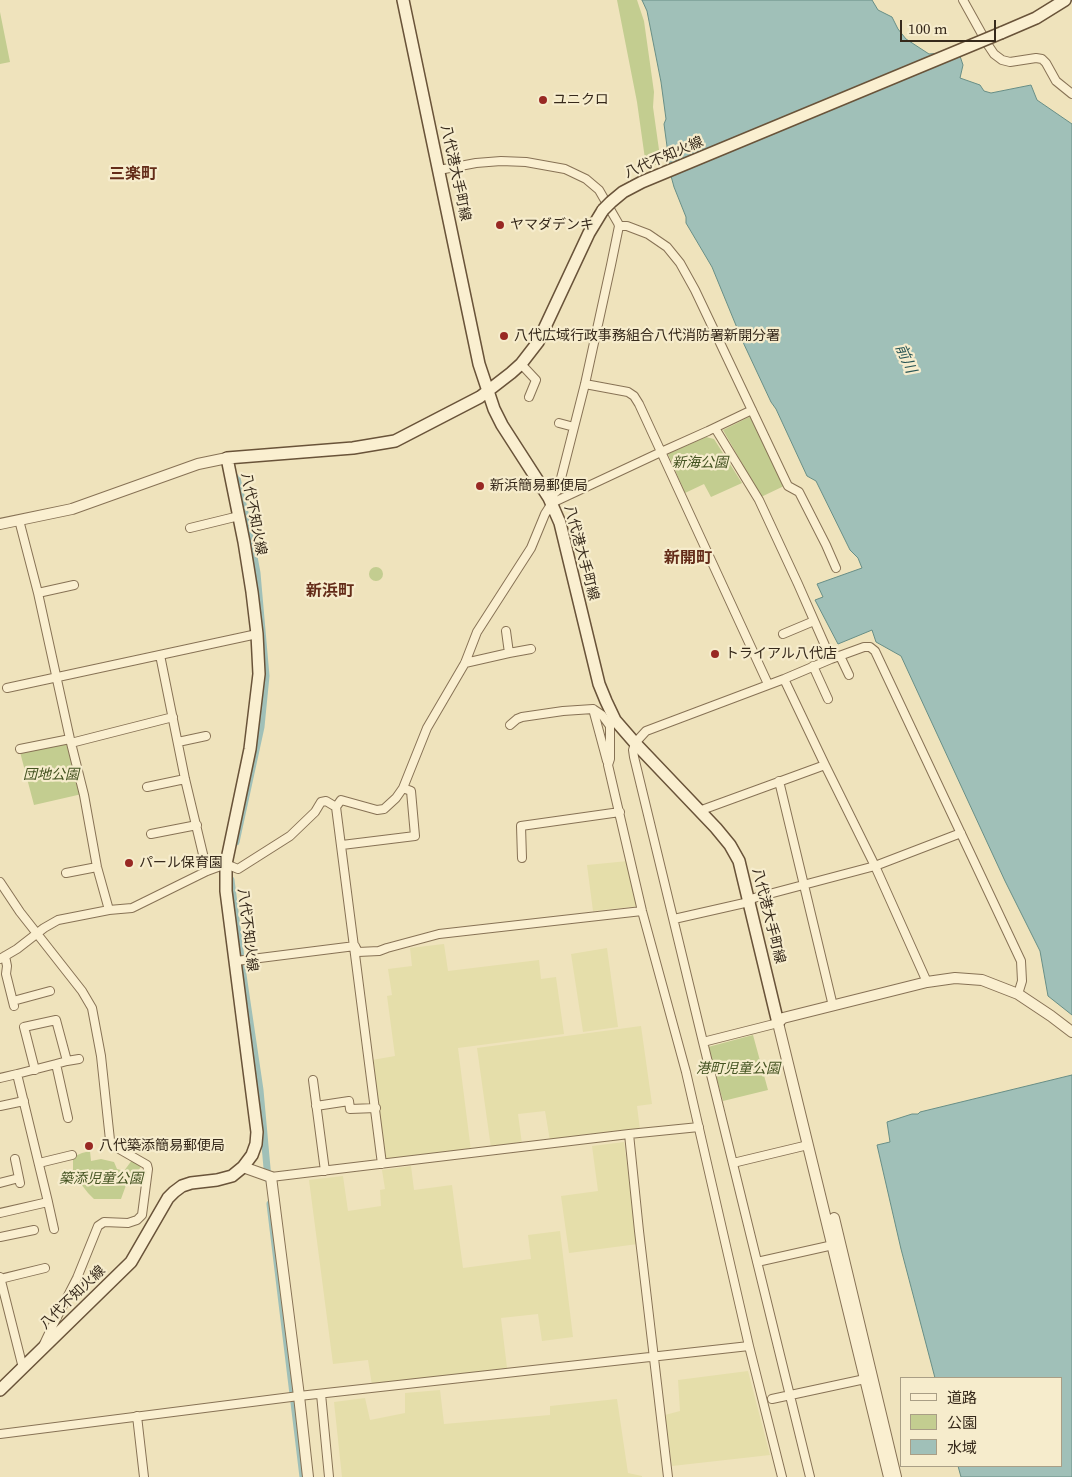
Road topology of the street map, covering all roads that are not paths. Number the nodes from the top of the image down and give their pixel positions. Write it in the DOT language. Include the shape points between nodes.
graph roads {
  1 [pos="403,0"];
  2 [pos="410,0"];
  3 [pos="963,0"];
  4 [pos="1065,0"];
  5 [pos="1072,94"];
  6 [pos="442,169"];
  7 [pos="619,226"];
  8 [pos="521,364"];
  9 [pos="585,384"];
  10 [pos="491,389"];
  11 [pos="529,397"];
  12 [pos="752,410"];
  13 [pos="560,422"];
  14 [pos="574,426"];
  15 [pos="715,428"];
  16 [pos="661,452"];
  17 [pos="227,458"];
  18 [pos="553,499"];
  19 [pos="239,516"];
  20 [pos="19,520"];
  21 [pos="0,524"];
  22 [pos="190,528"];
  23 [pos="836,568"];
  24 [pos="74,585"];
  25 [pos="38,593"];
  26 [pos="814,621"];
  27 [pos="506,631"];
  28 [pos="256,634"];
  29 [pos="782,634"];
  30 [pos="531,650"];
  31 [pos="508,653"];
  32 [pos="160,654"];
  33 [pos="840,656"];
  34 [pos="831,659"];
  35 [pos="465,663"];
  36 [pos="813,666"];
  37 [pos="849,675"];
  38 [pos="57,677"];
  39 [pos="784,679"];
  40 [pos="768,684"];
  41 [pos="7,688"];
  42 [pos="828,700"];
  43 [pos="593,709"];
  44 [pos="173,717"];
  45 [pos="612,723"];
  46 [pos="510,725"];
  47 [pos="206,736"];
  48 [pos="637,740"];
  49 [pos="70,741"];
  50 [pos="178,742"];
  51 [pos="20,749"];
  52 [pos="608,765"];
  53 [pos="825,765"];
  54 [pos="185,779"];
  55 [pos="779,781"];
  56 [pos="147,788"];
  57 [pos="403,788"];
  58 [pos="336,807"];
  59 [pos="702,809"];
  60 [pos="620,812"];
  61 [pos="197,825"];
  62 [pos="961,833"];
  63 [pos="151,834"];
  64 [pos="342,844"];
  65 [pos="522,858"];
  66 [pos="226,864"];
  67 [pos="875,866"];
  68 [pos="97,867"];
  69 [pos="207,871"];
  70 [pos="66,873"];
  71 [pos="0,882"];
  72 [pos="803,885"];
  73 [pos="752,900"];
  74 [pos="109,910"];
  75 [pos="642,911"];
  76 [pos="674,919"];
  77 [pos="37,933"];
  78 [pos="355,946"];
  79 [pos="2,958"];
  80 [pos="236,961"];
  81 [pos="927,982"];
  82 [pos="50,991"];
  83 [pos="1018,994"];
  84 [pos="833,1006"];
  85 [pos="781,1020"];
  86 [pos="1072,1032"];
  87 [pos="703,1042"];
  88 [pos="79,1059"];
  89 [pos="67,1061"];
  90 [pos="56,1064"];
  91 [pos="35,1070"];
  92 [pos="18,1074"];
  93 [pos="0,1078"];
  94 [pos="313,1080"];
  95 [pos="24,1101"];
  96 [pos="0,1106"];
  97 [pos="316,1106"];
  98 [pos="376,1108"];
  99 [pos="68,1118"];
  100 [pos="699,1127"];
  101 [pos="630,1134"];
  102 [pos="808,1145"];
  103 [pos="72,1155"];
  104 [pos="15,1159"];
  105 [pos="733,1162"];
  106 [pos="39,1163"];
  107 [pos="382,1164"];
  108 [pos="249,1169"];
  109 [pos="325,1171"];
  110 [pos="271,1177"];
  111 [pos="0,1183"];
  112 [pos="48,1202"];
  113 [pos="0,1213"];
  114 [pos="54,1229"];
  115 [pos="34,1230"];
  116 [pos="0,1237"];
  117 [pos="834,1246"];
  118 [pos="757,1262"];
  119 [pos="46,1268"];
  120 [pos="0,1278"];
  121 [pos="3,1306"];
  122 [pos="749,1346"];
  123 [pos="41,1350"];
  124 [pos="653,1357"];
  125 [pos="23,1368"];
  126 [pos="865,1379"];
  127 [pos="760,1387"];
  128 [pos="0,1390"];
  129 [pos="320,1394"];
  130 [pos="790,1395"];
  131 [pos="299,1396"];
  132 [pos="772,1399"];
  133 [pos="137,1416"];
  134 [pos="768,1418"];
  135 [pos="0,1434"];
  136 [pos="144,1477"];
  137 [pos="308,1477"];
  138 [pos="329,1477"];
  139 [pos="668,1477"];
  140 [pos="782,1477"];
  141 [pos="810,1477"];
  142 [pos="889,1477"];
  143 [pos="896,1477"];
  1 -- 6 [label="main road, 八代港大手町線"];
  2 -- 6 [label="main road, 八代港大手町線"];
  3 -- 5 [label="street" via="994,54 1010,62 1042,59 1056,81"];
  4 -- 8 [label="main road, 八代不知火線, bridge" via="1002,33 623,192 603,210 589,233 538,342"];
  6 -- 7 [label="street" via="501,161 566,169 599,190"];
  6 -- 10 [label="main road, 八代港大手町線" via="480,364"];
  7 -- 9 [label="street"];
  7 -- 12 [label="street" via="648,234 667,247 680,263"];
  8 -- 10 [label="main road, 八代不知火線"];
  8 -- 11 [label="street" via="536,380"];
  9 -- 14 [label="street"];
  9 -- 16 [label="street" via="634,396"];
  10 -- 17 [label="main road, 八代不知火線" via="396,441 353,448"];
  10 -- 18 [label="main road, 八代港大手町線" via="494,409 502,425"];
  12 -- 15 [label="street"];
  12 -- 23 [label="street" via="788,486 799,492"];
  13 -- 14 [label="street"];
  14 -- 18 [label="street"];
  15 -- 16 [label="street"];
  15 -- 26 [label="street" via="759,500"];
  16 -- 18 [label="street"];
  16 -- 40 [label="street"];
  17 -- 19 [label="main road, 八代不知火線"];
  17 -- 20 [label="street" via="198,464 72,509"];
  18 -- 35 [label="street" via="531,548 477,632"];
  18 -- 45 [label="main road, 八代港大手町線" via="599,684"];
  18 -- 48 [label="main road, 八代港大手町線" via="566,520 611,697"];
  19 -- 22 [label="street"];
  19 -- 28 [label="main road, 八代不知火線"];
  20 -- 21 [label="street"];
  20 -- 25 [label="street"];
  24 -- 25 [label="street"];
  25 -- 38 [label="street"];
  26 -- 29 [label="street"];
  26 -- 34 [label="street"];
  27 -- 31 [label="street"];
  28 -- 32 [label="street"];
  28 -- 66 [label="main road, 八代不知火線" via="259,674 251,740"];
  30 -- 31 [label="street"];
  31 -- 35 [label="street"];
  32 -- 38 [label="street"];
  32 -- 44 [label="street"];
  33 -- 34 [label="street"];
  33 -- 37 [label="street"];
  33 -- 62 [label="street" via="864,647 875,651"];
  34 -- 36 [label="street"];
  35 -- 57 [label="street" via="426,728"];
  36 -- 39 [label="street"];
  36 -- 42 [label="street"];
  38 -- 41 [label="street"];
  38 -- 49 [label="street"];
  39 -- 40 [label="street"];
  39 -- 53 [label="street"];
  40 -- 48 [label="street" via="646,731"];
  43 -- 45 [label="street"];
  43 -- 46 [label="street" via="522,717"];
  43 -- 52 [label="street"];
  44 -- 49 [label="street"];
  44 -- 50 [label="street"];
  45 -- 48 [label="main road, 八代港大手町線"];
  45 -- 52 [label="street"];
  47 -- 50 [label="street"];
  48 -- 59 [label="main road, 八代港大手町線"];
  48 -- 76 [label="street" via="634,757"];
  49 -- 51 [label="street"];
  49 -- 68 [label="street"];
  50 -- 54 [label="street"];
  52 -- 60 [label="street"];
  53 -- 55 [label="street"];
  53 -- 67 [label="street"];
  54 -- 56 [label="street"];
  54 -- 61 [label="street"];
  55 -- 59 [label="street"];
  55 -- 72 [label="street"];
  57 -- 58 [label="street" via="384,809 341,800"];
  57 -- 64 [label="street" via="411,791 415,836"];
  58 -- 64 [label="street"];
  58 -- 66 [label="street" via="326,801 321,802 290,836 274,847 238,869"];
  59 -- 73 [label="main road, 八代港大手町線" via="737,843 745,860"];
  60 -- 65 [label="street" via="521,826"];
  60 -- 75 [label="street"];
  61 -- 63 [label="street"];
  61 -- 69 [label="street"];
  62 -- 67 [label="street"];
  62 -- 83 [label="street" via="1021,961 1022,981"];
  64 -- 78 [label="street"];
  66 -- 69 [label="street"];
  66 -- 80 [label="main road, 八代不知火線" via="226,890"];
  67 -- 72 [label="street"];
  67 -- 81 [label="street"];
  68 -- 70 [label="street"];
  68 -- 74 [label="street"];
  69 -- 74 [label="street" via="132,908"];
  71 -- 77 [label="street"];
  72 -- 73 [label="street"];
  72 -- 84 [label="street"];
  73 -- 76 [label="street"];
  73 -- 85 [label="main road, 八代港大手町線"];
  74 -- 77 [label="street" via="58,920"];
  75 -- 78 [label="street" via="439,934 379,952 358,952"];
  75 -- 100 [label="street"];
  76 -- 87 [label="street"];
  77 -- 79 [label="street"];
  77 -- 123 [label="street" via="92,1008 110,1140 114,1146 147,1165 148,1169 142,1215 128,1224 104,1222 98,1226 78,1278"];
  78 -- 80 [label="street"];
  78 -- 98 [label="street"];
  79 -- 82 [label="street" via="7,966 13,1004"];
  80 -- 108 [label="main road, 八代不知火線" via="258,1132"];
  81 -- 83 [label="street" via="955,978 982,980"];
  81 -- 84 [label="street"];
  83 -- 86 [label="street"];
  84 -- 85 [label="street"];
  85 -- 87 [label="street"];
  85 -- 102 [label="street"];
  85 -- 143 [label="street" via="840,1244"];
  87 -- 105 [label="street"];
  88 -- 89 [label="street"];
  89 -- 90 [label="street"];
  89 -- 91 [label="street" via="56,1020 24,1027"];
  90 -- 91 [label="street"];
  90 -- 99 [label="street"];
  91 -- 92 [label="street"];
  92 -- 93 [label="street"];
  92 -- 95 [label="street"];
  94 -- 97 [label="street"];
  95 -- 96 [label="street"];
  95 -- 106 [label="street"];
  97 -- 98 [label="street" via="349,1101 350,1109"];
  97 -- 109 [label="street"];
  98 -- 107 [label="street"];
  100 -- 101 [label="street"];
  100 -- 122 [label="street"];
  101 -- 107 [label="street"];
  101 -- 124 [label="street"];
  102 -- 105 [label="street"];
  102 -- 117 [label="street"];
  103 -- 106 [label="street"];
  104 -- 111 [label="street" via="19,1181"];
  105 -- 118 [label="street"];
  106 -- 112 [label="street"];
  107 -- 109 [label="street"];
  108 -- 110 [label="street"];
  108 -- 123 [label="main road, 八代不知火線" via="225,1179 182,1186 174,1192 131,1262"];
  109 -- 110 [label="street"];
  110 -- 131 [label="street"];
  112 -- 113 [label="street"];
  112 -- 114 [label="street"];
  115 -- 116 [label="street"];
  117 -- 118 [label="street"];
  117 -- 126 [label="street"];
  118 -- 130 [label="street"];
  119 -- 120 [label="street"];
  120 -- 121 [label="street"];
  121 -- 125 [label="street"];
  122 -- 124 [label="street"];
  122 -- 127 [label="street"];
  123 -- 125 [label="main road, 八代不知火線"];
  124 -- 129 [label="street"];
  124 -- 139 [label="street"];
  125 -- 128 [label="main road, 八代不知火線"];
  126 -- 130 [label="street"];
  126 -- 142 [label="street"];
  127 -- 132 [label="street"];
  127 -- 134 [label="street"];
  129 -- 131 [label="street"];
  129 -- 138 [label="street"];
  130 -- 132 [label="street"];
  130 -- 141 [label="street"];
  131 -- 133 [label="street"];
  131 -- 137 [label="street"];
  132 -- 134 [label="street"];
  133 -- 135 [label="street"];
  133 -- 136 [label="street"];
  134 -- 140 [label="street"];
}
